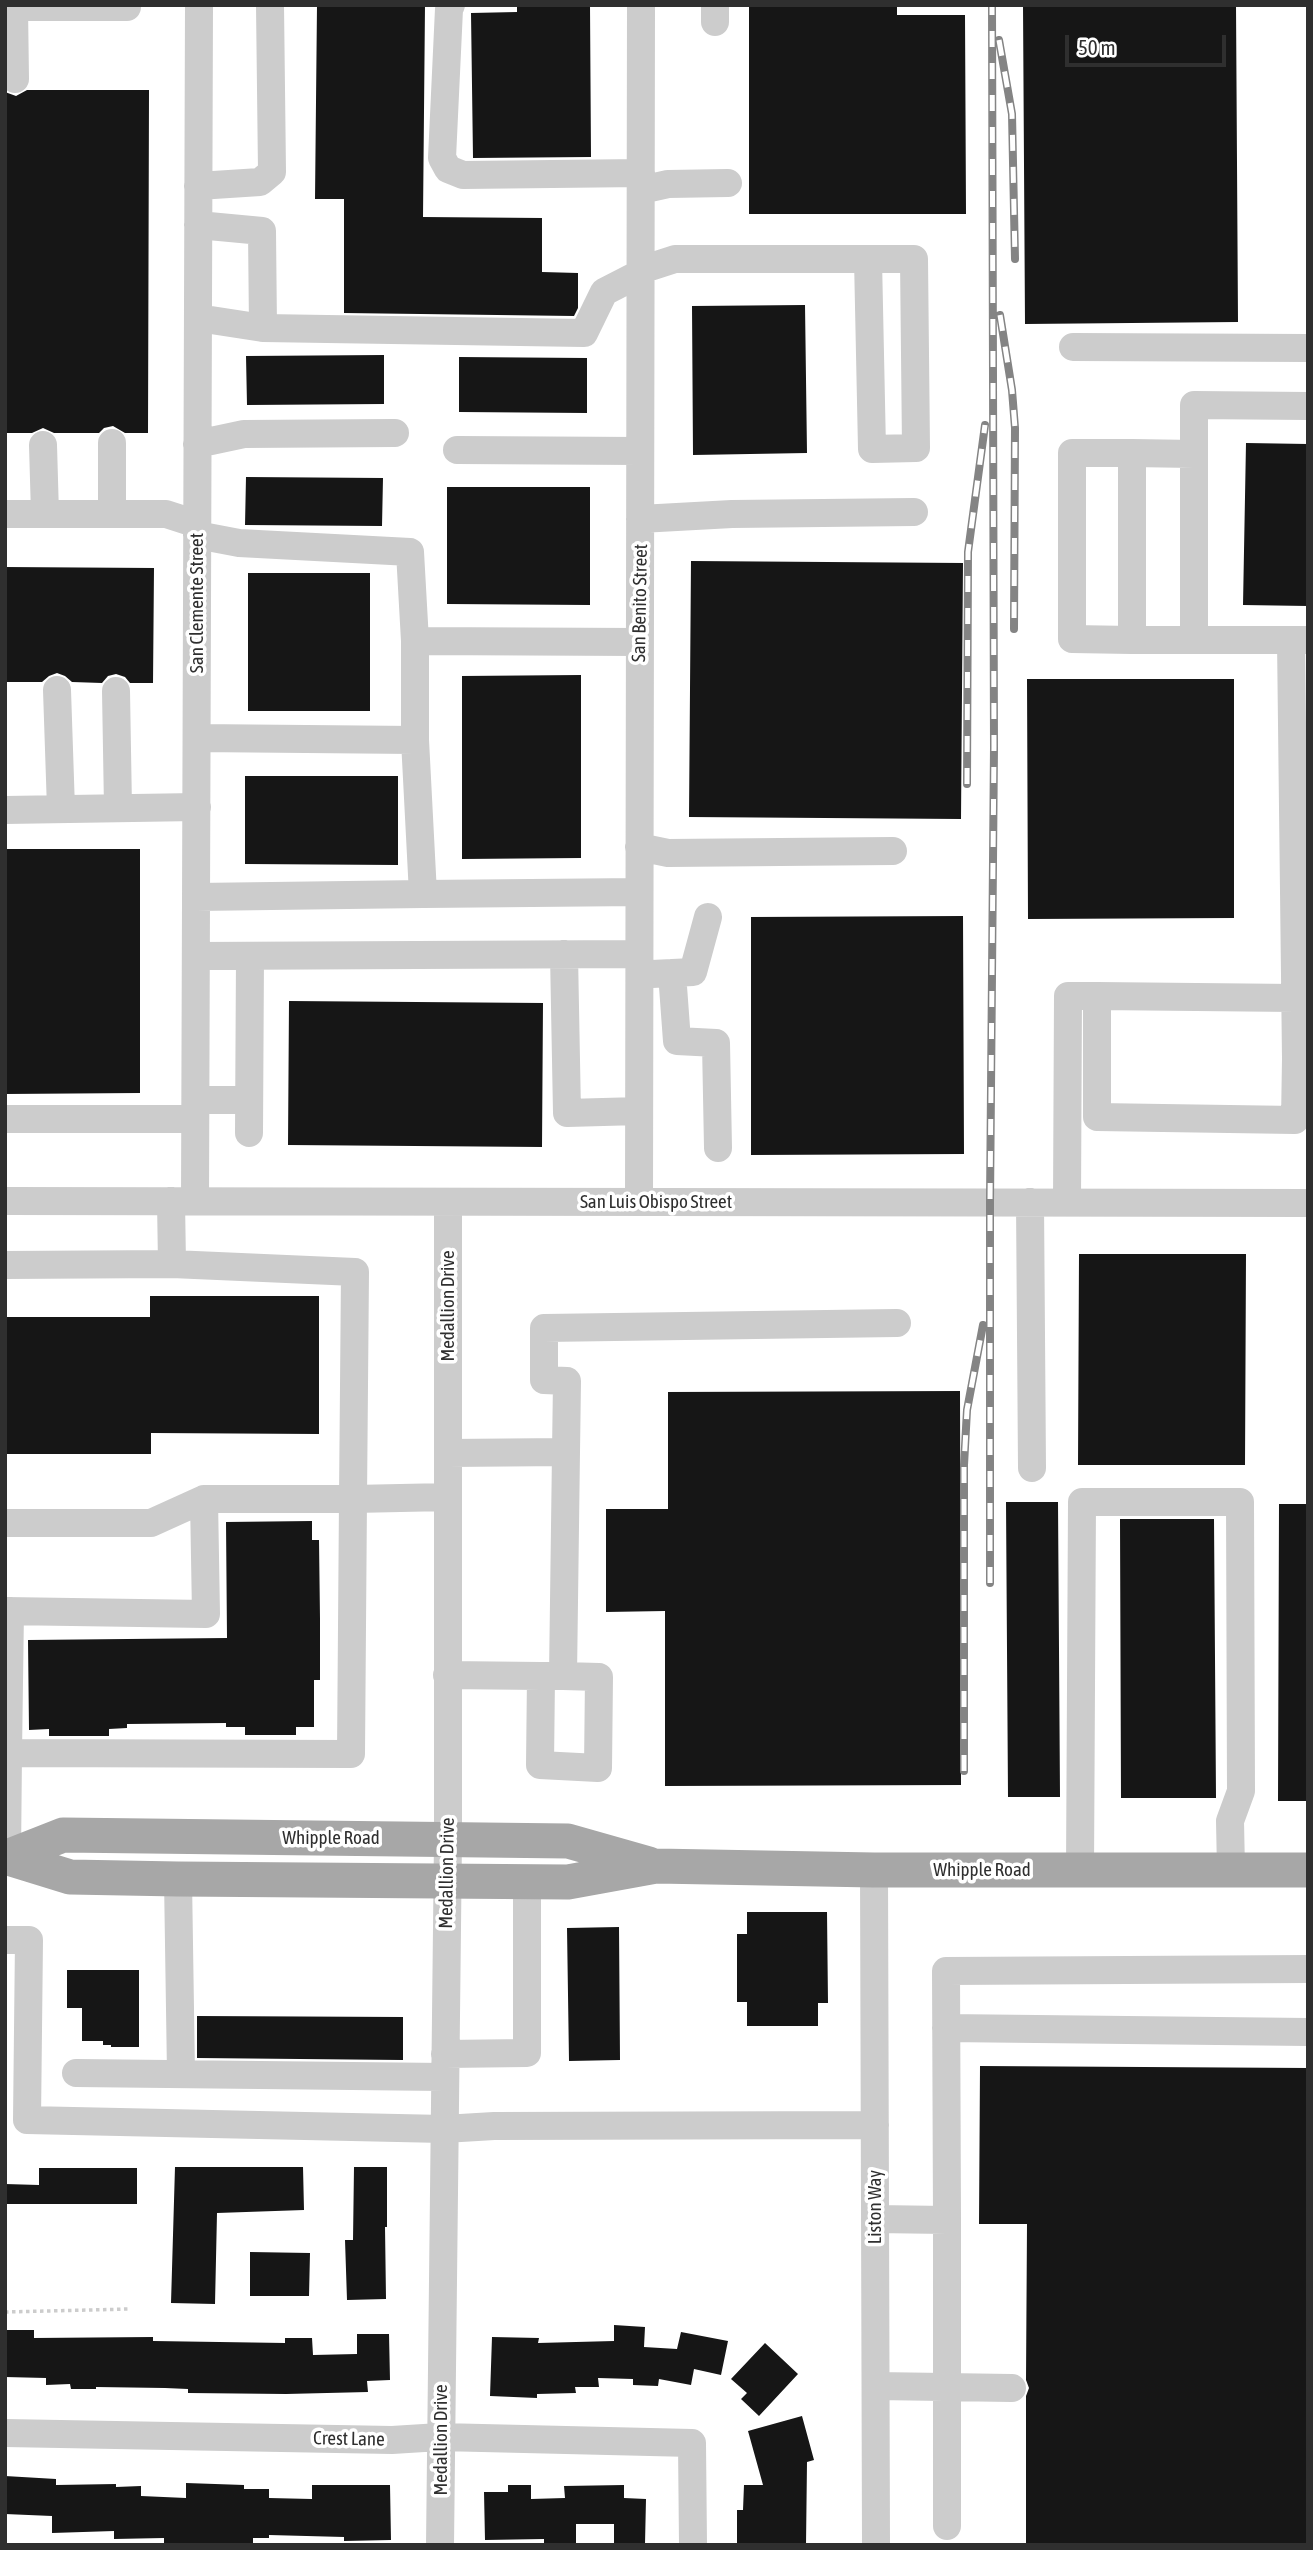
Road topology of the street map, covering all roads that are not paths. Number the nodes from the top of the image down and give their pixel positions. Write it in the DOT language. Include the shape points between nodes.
graph roads {
  1 [pos="199,5"];
  2 [pos="270,5"];
  3 [pos="451,5"];
  4 [pos="641,5"];
  5 [pos="73,6"];
  6 [pos="10,7"];
  7 [pos="127,7"];
  8 [pos="15,79"];
  9 [pos="641,181"];
  10 [pos="728,183"];
  11 [pos="198,186"];
  12 [pos="198,225"];
  13 [pos="868,259"];
  14 [pos="641,271"];
  15 [pos="198,318"];
  16 [pos="263,328"];
  17 [pos="1073,346"];
  18 [pos="1308,348"];
  19 [pos="1308,406"];
  20 [pos="395,433"];
  21 [pos="112,443"];
  22 [pos="197,444"];
  23 [pos="43,445"];
  24 [pos="457,450"];
  25 [pos="640,451"];
  26 [pos="1132,453"];
  27 [pos="1194,454"];
  28 [pos="914,512"];
  29 [pos="5,514"];
  30 [pos="45,514"];
  31 [pos="112,514"];
  32 [pos="640,519"];
  33 [pos="197,529"];
  34 [pos="1132,639"];
  35 [pos="1194,640"];
  36 [pos="1300,640"];
  37 [pos="415,641"];
  38 [pos="639,642"];
  39 [pos="57,690"];
  40 [pos="116,691"];
  41 [pos="197,738"];
  42 [pos="415,740"];
  43 [pos="197,807"];
  44 [pos="118,808"];
  45 [pos="5,810"];
  46 [pos="61,810"];
  47 [pos="639,847"];
  48 [pos="893,851"];
  49 [pos="639,892"];
  50 [pos="423,894"];
  51 [pos="196,897"];
  52 [pos="1301,897"];
  53 [pos="708,917"];
  54 [pos="564,954"];
  55 [pos="196,956"];
  56 [pos="250,956"];
  57 [pos="639,964"];
  58 [pos="671,973"];
  59 [pos="1097,996"];
  60 [pos="1295,998"];
  61 [pos="248,1100"];
  62 [pos="196,1109"];
  63 [pos="639,1111"];
  64 [pos="5,1119"];
  65 [pos="248,1133"];
  66 [pos="718,1148"];
  67 [pos="5,1201"];
  68 [pos="183,1201"];
  69 [pos="448,1202"];
  70 [pos="639,1202"];
  71 [pos="1030,1202"];
  72 [pos="1067,1202"];
  73 [pos="1308,1203"];
  74 [pos="5,1265"];
  75 [pos="172,1265"];
  76 [pos="897,1323"];
  77 [pos="566,1452"];
  78 [pos="448,1453"];
  79 [pos="1032,1468"];
  80 [pos="448,1497"];
  81 [pos="204,1499"];
  82 [pos="353,1499"];
  83 [pos="5,1523"];
  84 [pos="8,1611"];
  85 [pos="447,1675"];
  86 [pos="7,1753"];
  87 [pos="448,1839"];
  88 [pos="6,1857"];
  89 [pos="656,1866"];
  90 [pos="874,1870"];
  91 [pos="1080,1870"];
  92 [pos="1231,1870"];
  93 [pos="1308,1870"];
  94 [pos="178,1879"];
  95 [pos="447,1880"];
  96 [pos="527,1881"];
  97 [pos="5,1940"];
  98 [pos="1308,1969"];
  99 [pos="946,2028"];
  100 [pos="1308,2032"];
  101 [pos="445,2065"];
  102 [pos="76,2073"];
  103 [pos="181,2074"];
  104 [pos="875,2125"];
  105 [pos="444,2129"];
  106 [pos="875,2219"];
  107 [pos="947,2220"];
  108 [pos="876,2386"];
  109 [pos="947,2387"];
  110 [pos="1012,2388"];
  111 [pos="5,2433"];
  112 [pos="440,2437"];
  113 [pos="947,2526"];
  114 [pos="440,2545"];
  115 [pos="693,2545"];
  116 [pos="876,2545"];
  1 -- 11 [label="street, San Clemente Street"];
  2 -- 11 [label="street" via="272,172 260,182"];
  3 -- 9 [label="street" via="442,158 449,169 463,175"];
  4 -- 9 [label="street, San Benito Street"];
  5 -- 6 [label="street"];
  5 -- 7 [label="street"];
  6 -- 8 [label="street"];
  9 -- 10 [label="street"];
  9 -- 14 [label="street, San Benito Street"];
  11 -- 12 [label="street, San Clemente Street"];
  12 -- 15 [label="street, San Clemente Street"];
  12 -- 16 [label="street" via="262,231"];
  13 -- 13 [label="street" via="914,259 916,448 872,449"];
  13 -- 14 [label="street" via="675,259"];
  14 -- 16 [label="street" via="604,292 584,333"];
  14 -- 25 [label="street, San Benito Street"];
  15 -- 16 [label="street"];
  15 -- 22 [label="street, San Clemente Street"];
  17 -- 18 [label="street"];
  19 -- 27 [label="street" via="1194,405"];
  20 -- 22 [label="street" via="244,434"];
  21 -- 31 [label="street"];
  22 -- 33 [label="street, San Clemente Street"];
  23 -- 30 [label="street"];
  24 -- 25 [label="street"];
  25 -- 32 [label="street, San Benito Street"];
  26 -- 27 [label="street"];
  26 -- 34 [label="street"];
  26 -- 34 [label="street" via="1072,453 1072,639"];
  27 -- 35 [label="street"];
  28 -- 32 [label="street"];
  29 -- 30 [label="street"];
  30 -- 31 [label="street"];
  31 -- 33 [label="street" via="166,514"];
  32 -- 38 [label="street, San Benito Street"];
  33 -- 37 [label="street" via="239,543 410,552"];
  33 -- 41 [label="street, San Clemente Street"];
  34 -- 35 [label="street"];
  35 -- 36 [label="street"];
  36 -- 52 [label="street"];
  37 -- 38 [label="street"];
  37 -- 42 [label="street"];
  38 -- 47 [label="street, San Benito Street"];
  39 -- 46 [label="street"];
  40 -- 44 [label="street"];
  41 -- 42 [label="street"];
  41 -- 43 [label="street, San Clemente Street"];
  42 -- 50 [label="street"];
  43 -- 44 [label="street"];
  43 -- 51 [label="street, San Clemente Street"];
  44 -- 46 [label="street"];
  45 -- 46 [label="street"];
  47 -- 48 [label="street" via="668,852"];
  47 -- 49 [label="street, San Benito Street"];
  49 -- 50 [label="street"];
  49 -- 57 [label="street, San Benito Street"];
  50 -- 51 [label="street"];
  51 -- 55 [label="street, San Clemente Street"];
  52 -- 60 [label="street"];
  53 -- 58 [label="street" via="693,972"];
  54 -- 56 [label="street"];
  54 -- 57 [label="street"];
  54 -- 63 [label="street" via="567,1113"];
  55 -- 56 [label="street"];
  55 -- 62 [label="street, San Clemente Street"];
  56 -- 61 [label="street"];
  57 -- 58 [label="street"];
  57 -- 63 [label="street, San Benito Street"];
  58 -- 66 [label="street" via="677,1041 716,1042"];
  59 -- 60 [label="street"];
  59 -- 60 [label="street" via="1097,1118 1295,1120"];
  59 -- 72 [label="street" via="1068,996"];
  61 -- 62 [label="street"];
  61 -- 65 [label="street"];
  62 -- 64 [label="street"];
  62 -- 68 [label="street, San Clemente Street"];
  63 -- 70 [label="street, San Benito Street"];
  67 -- 68 [label="street, San Luis Obispo Street"];
  68 -- 69 [label="street, San Luis Obispo Street"];
  68 -- 75 [label="street, San Clemente Street"];
  69 -- 70 [label="street, San Luis Obispo Street"];
  69 -- 78 [label="street, Medallion Drive"];
  70 -- 71 [label="street, San Luis Obispo Street"];
  71 -- 72 [label="street, San Luis Obispo Street"];
  71 -- 79 [label="street"];
  72 -- 73 [label="street, San Luis Obispo Street"];
  74 -- 75 [label="street"];
  75 -- 82 [label="street" via="355,1272"];
  76 -- 77 [label="street" via="544,1328 544,1380 567,1381"];
  77 -- 78 [label="street"];
  77 -- 85 [label="street" via="552,1676"];
  78 -- 80 [label="street, Medallion Drive"];
  80 -- 82 [label="street"];
  80 -- 85 [label="street, Medallion Drive"];
  81 -- 82 [label="street"];
  81 -- 83 [label="street" via="151,1523"];
  81 -- 84 [label="street" via="206,1614"];
  82 -- 86 [label="street" via="351,1754"];
  84 -- 86 [label="street"];
  85 -- 87 [label="street, Medallion Drive"];
  86 -- 88 [label="street"];
  87 -- 88 [label="main road, Whipple Road" via="63,1835"];
  87 -- 89 [label="main road, Whipple Road" via="568,1841"];
  87 -- 95 [label="street, Medallion Drive"];
  88 -- 94 [label="main road, Whipple Road" via="70,1877"];
  89 -- 90 [label="main road, Whipple Road"];
  89 -- 96 [label="main road, Whipple Road" via="568,1882"];
  90 -- 91 [label="main road, Whipple Road"];
  90 -- 104 [label="street, Liston Way"];
  91 -- 92 [label="main road, Whipple Road"];
  91 -- 92 [label="street" via="1082,1502 1240,1502 1241,1790 1230,1821"];
  92 -- 93 [label="main road, Whipple Road"];
  94 -- 95 [label="main road, Whipple Road"];
  94 -- 103 [label="street"];
  95 -- 96 [label="main road, Whipple Road"];
  95 -- 101 [label="street, Medallion Drive"];
  96 -- 101 [label="street" via="527,2053"];
  97 -- 105 [label="street" via="29,1940 27,2120"];
  98 -- 99 [label="street" via="946,1971"];
  99 -- 100 [label="street"];
  99 -- 107 [label="street"];
  101 -- 103 [label="street"];
  101 -- 105 [label="street, Medallion Drive"];
  102 -- 103 [label="street"];
  104 -- 105 [label="street"];
  104 -- 106 [label="street, Liston Way"];
  105 -- 112 [label="street, Medallion Drive"];
  106 -- 107 [label="street"];
  106 -- 108 [label="street, Liston Way"];
  107 -- 109 [label="street"];
  108 -- 109 [label="street"];
  108 -- 116 [label="street, Liston Way"];
  109 -- 110 [label="street"];
  109 -- 113 [label="street"];
  111 -- 112 [label="street, Crest Lane"];
  112 -- 114 [label="street, Medallion Drive"];
  112 -- 115 [label="street, Crest Lane" via="692,2443"];
}
